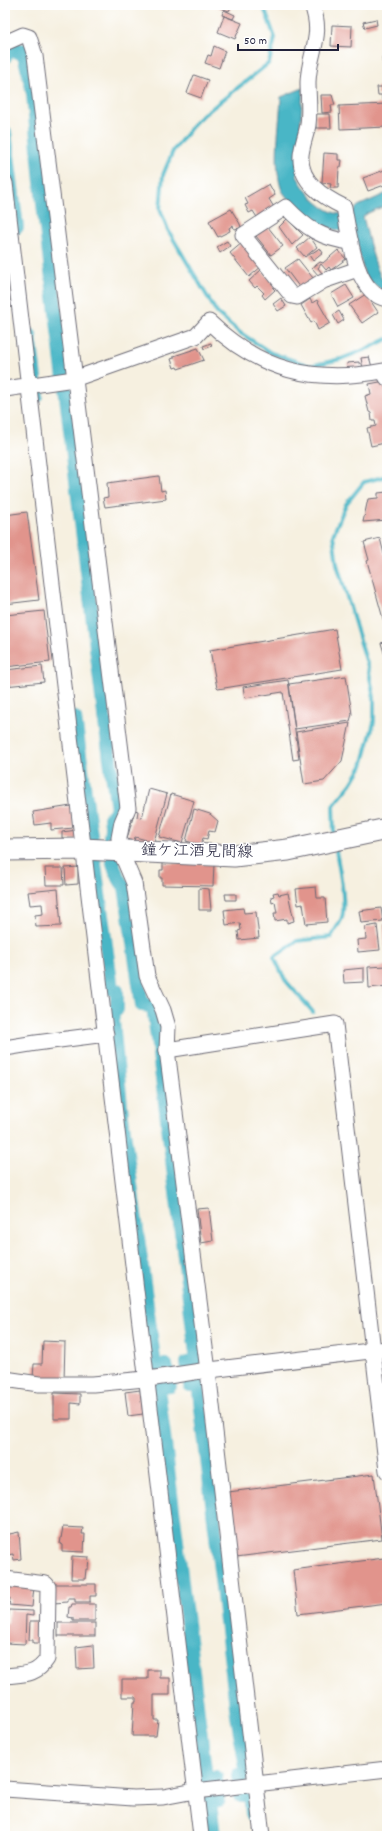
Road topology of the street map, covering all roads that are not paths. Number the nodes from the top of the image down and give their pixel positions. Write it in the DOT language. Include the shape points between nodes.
graph roads {
  1 [pos="312,5"];
  2 [pos="5,43"];
  3 [pos="5,184"];
  4 [pos="351,242"];
  5 [pos="358,269"];
  6 [pos="387,299"];
  7 [pos="387,378"];
  8 [pos="71,380"];
  9 [pos="31,386"];
  10 [pos="5,389"];
  11 [pos="387,829"];
  12 [pos="84,849"];
  13 [pos="5,850"];
  14 [pos="117,850"];
  15 [pos="106,1034"];
  16 [pos="5,1048"];
  17 [pos="167,1050"];
  18 [pos="380,1350"];
  19 [pos="205,1371"];
  20 [pos="150,1378"];
  21 [pos="5,1379"];
  22 [pos="387,1471"];
  23 [pos="5,1579"];
  24 [pos="5,1676"];
  25 [pos="387,1769"];
  26 [pos="249,1786"];
  27 [pos="5,1789"];
  28 [pos="195,1791"];
  29 [pos="201,1836"];
  30 [pos="262,1836"];
  1 -- 4 [label="street" via="317,32 308,82 308,123 301,155 303,170 324,198 344,207"];
  2 -- 8 [label="street" via="23,35 29,37 35,56"];
  3 -- 9 [label="street"];
  4 -- 5 [label="street"];
  4 -- 5 [label="street" via="318,233 301,223 286,207 243,235 292,296 297,297 323,281"];
  5 -- 6 [label="street" via="366,285 379,298"];
  7 -- 8 [label="street" via="383,371 338,377 288,370 266,362 223,335 209,322 196,336"];
  8 -- 9 [label="street"];
  8 -- 14 [label="street" via="128,808"];
  9 -- 10 [label="street"];
  9 -- 12 [label="street"];
  11 -- 14 [label="main road, 鐘ケ江酒見間線" via="288,850 234,856"];
  12 -- 13 [label="main road, 鐘ケ江酒見間線"];
  12 -- 14 [label="main road, 鐘ケ江酒見間線"];
  12 -- 15 [label="street"];
  14 -- 17 [label="street" via="134,883 147,976 168,1027"];
  15 -- 16 [label="street"];
  15 -- 20 [label="street"];
  17 -- 18 [label="street" via="335,1024"];
  17 -- 19 [label="street"];
  18 -- 19 [label="street"];
  18 -- 22 [label="street"];
  19 -- 20 [label="street"];
  19 -- 26 [label="street"];
  20 -- 21 [label="street" via="93,1384 39,1384"];
  20 -- 28 [label="street"];
  23 -- 24 [label="street" via="46,1584 48,1587 47,1659 41,1669"];
  25 -- 26 [label="street"];
  26 -- 28 [label="street"];
  26 -- 30 [label="street"];
  27 -- 28 [label="street" via="133,1798 163,1797"];
  28 -- 29 [label="street"];
}
